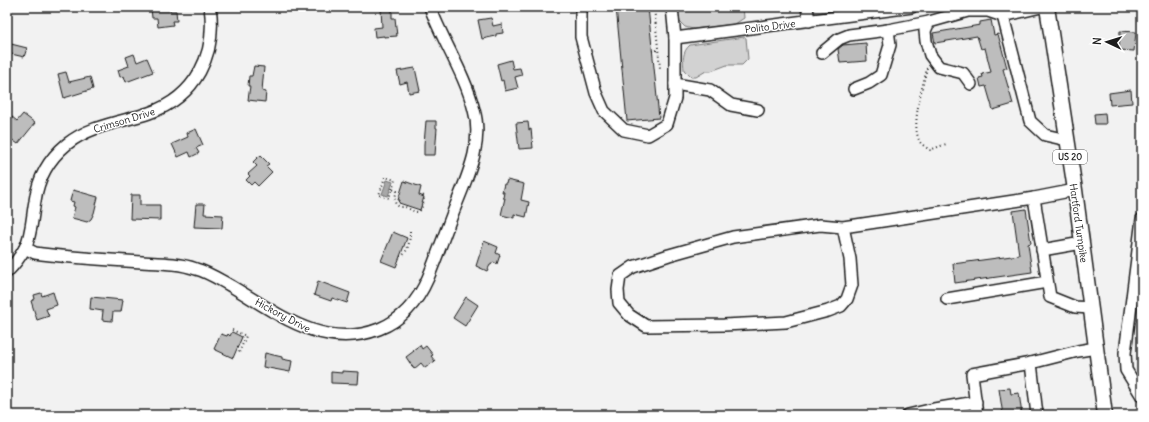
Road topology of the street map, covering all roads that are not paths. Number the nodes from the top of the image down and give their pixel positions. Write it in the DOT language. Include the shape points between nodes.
graph roads {
  1 [pos="210,7"];
  2 [pos="430,7"];
  3 [pos="581,7"];
  4 [pos="672,7"];
  5 [pos="807,7"];
  6 [pos="912,7"];
  7 [pos="1041,7"];
  8 [pos="1047,7"];
  9 [pos="1003,16"];
  10 [pos="809,21"];
  11 [pos="929,22"];
  12 [pos="888,30"];
  13 [pos="675,38"];
  14 [pos="822,53"];
  15 [pos="675,84"];
  16 [pos="971,84"];
  17 [pos="854,89"];
  18 [pos="758,110"];
  19 [pos="1067,140"];
  20 [pos="1075,190"];
  21 [pos="1034,198"];
  22 [pos="1142,219"];
  23 [pos="843,227"];
  24 [pos="1082,243"];
  25 [pos="25,248"];
  26 [pos="1042,250"];
  27 [pos="7,272"];
  28 [pos="1047,282"];
  29 [pos="947,299"];
  30 [pos="1090,308"];
  31 [pos="1096,348"];
  32 [pos="1031,363"];
  33 [pos="1142,396"];
  34 [pos="976,402"];
  35 [pos="908,415"];
  36 [pos="977,415"];
  37 [pos="1038,415"];
  38 [pos="1106,415"];
  1 -- 25 [label="street, Crimson Drive" via="210,48 195,80 179,97 160,109 88,131 59,151 46,169 37,189"];
  2 -- 25 [label="street, Hickory Drive" via="475,111 476,147 424,289 410,308 382,328 351,336 318,333 298,325 215,277 196,269 42,254"];
  3 -- 15 [label="street" via="581,37 596,93 604,111 624,130 648,134 667,124 676,98"];
  4 -- 13 [label="street"];
  5 -- 10 [label="street"];
  6 -- 10 [label="street, Polito Drive"];
  7 -- 9 [label="street"];
  8 -- 19 [label="main road, Hartford Turnpike / US 20"];
  9 -- 11 [label="street" via="988,11 968,11"];
  9 -- 19 [label="street" via="1030,121 1045,135"];
  10 -- 13 [label="street, Polito Drive"];
  11 -- 12 [label="street"];
  11 -- 16 [label="street" via="925,31 930,55 939,67 963,73"];
  12 -- 14 [label="street" via="849,35 839,39"];
  12 -- 17 [label="street" via="890,45 881,75"];
  13 -- 15 [label="street"];
  15 -- 18 [label="street" via="710,90 730,105"];
  19 -- 20 [label="main road, Hartford Turnpike / US 20"];
  20 -- 21 [label="street"];
  20 -- 24 [label="main road, Hartford Turnpike / US 20"];
  21 -- 23 [label="street"];
  21 -- 26 [label="street"];
  22 -- 33 [label="street" via="1125,355 1126,370"];
  23 -- 23 [label="street" via="820,225 733,237 662,257 633,267 620,276 619,303 629,316 646,326 786,322 828,311 841,306 847,299 852,285 850,259"];
  24 -- 26 [label="street"];
  24 -- 30 [label="main road, Hartford Turnpike / US 20"];
  25 -- 27 [label="street, Crimson Drive"];
  26 -- 28 [label="street"];
  28 -- 29 [label="street"];
  28 -- 30 [label="street" via="1050,297 1075,307"];
  30 -- 31 [label="main road, Hartford Turnpike / US 20"];
  31 -- 32 [label="street"];
  31 -- 38 [label="main road, Hartford Turnpike / US 20"];
  32 -- 34 [label="street" via="972,374"];
  32 -- 37 [label="street"];
  34 -- 35 [label="street"];
  34 -- 36 [label="street"];
}
